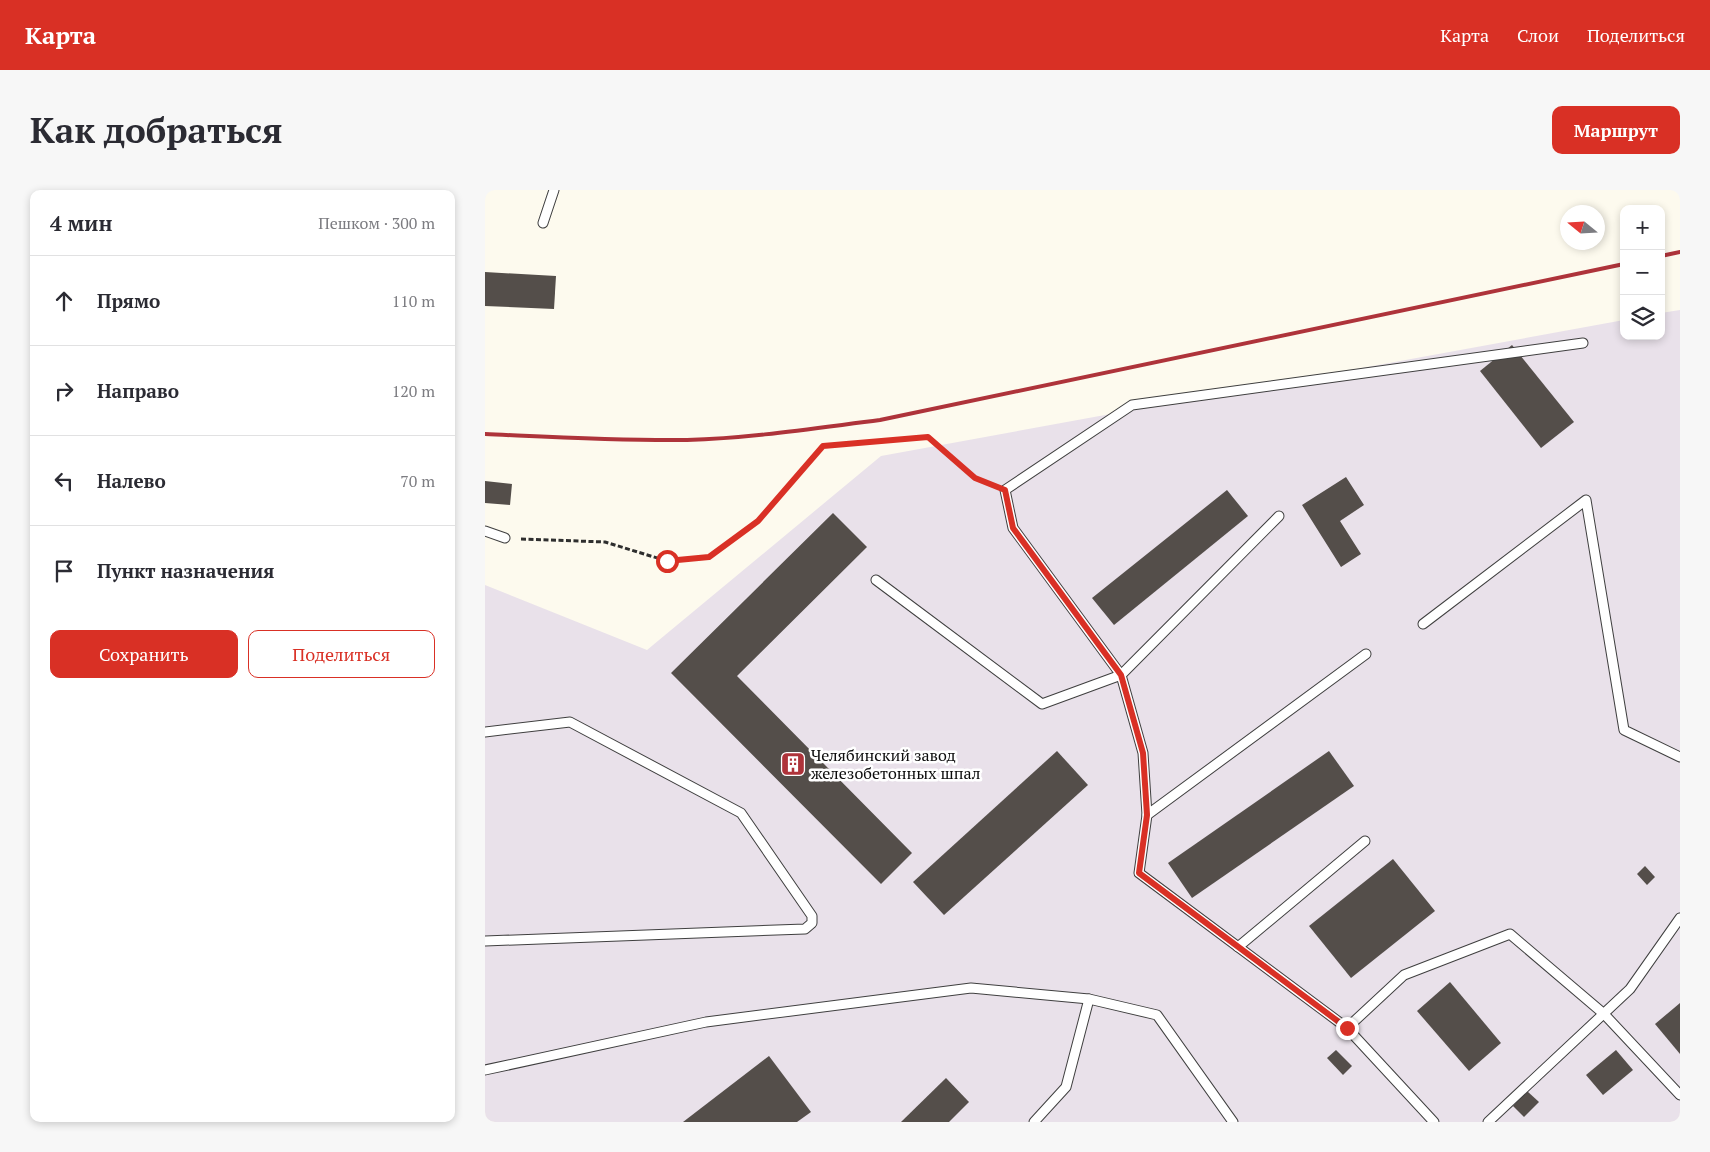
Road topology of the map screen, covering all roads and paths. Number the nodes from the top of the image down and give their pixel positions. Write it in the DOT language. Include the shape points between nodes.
graph roads {
  1 [pos="554,190"];
  2 [pos="543,223"];
  3 [pos="1583,343"];
  4 [pos="1005,490"];
  5 [pos="1279,516"];
  6 [pos="485,531"];
  7 [pos="505,538"];
  8 [pos="876,580"];
  9 [pos="1423,624"];
  10 [pos="1366,654"];
  11 [pos="1121,675"];
  12 [pos="485,732"];
  13 [pos="1680,757"];
  14 [pos="1147,815"];
  15 [pos="1365,841"];
  16 [pos="1680,918"];
  17 [pos="485,941"];
  18 [pos="1238,947"];
  19 [pos="1089,999"];
  20 [pos="1604,1014"];
  21 [pos="1347,1028"];
  22 [pos="485,1070"];
  23 [pos="1680,1095"];
  24 [pos="1034,1122"];
  25 [pos="1233,1122"];
  26 [pos="1434,1122"];
  27 [pos="1488,1122"];
  1 -- 2 [label="lane"];
  3 -- 4 [label="lane" via="1132,405"];
  4 -- 7 [label="path" via="975,478 928,437 823,446 758,521 709,557 667,561 605,542"];
  4 -- 11 [label="lane" via="1013,528"];
  5 -- 11 [label="lane"];
  6 -- 7 [label="lane"];
  8 -- 11 [label="lane" via="1042,704"];
  9 -- 13 [label="lane" via="1585,500 1625,730"];
  10 -- 14 [label="lane"];
  11 -- 14 [label="lane" via="1143,753"];
  12 -- 17 [label="lane" via="570,722 741,813 812,916 812,923 805,929"];
  14 -- 18 [label="lane" via="1139,873"];
  15 -- 18 [label="lane"];
  16 -- 20 [label="lane" via="1630,989"];
  18 -- 21 [label="lane"];
  19 -- 22 [label="lane" via="971,988 706,1022"];
  19 -- 24 [label="lane" via="1066,1087"];
  19 -- 25 [label="lane" via="1157,1015"];
  20 -- 21 [label="lane" via="1510,934 1404,975"];
  20 -- 23 [label="lane"];
  20 -- 27 [label="lane"];
  21 -- 26 [label="lane"];
}
